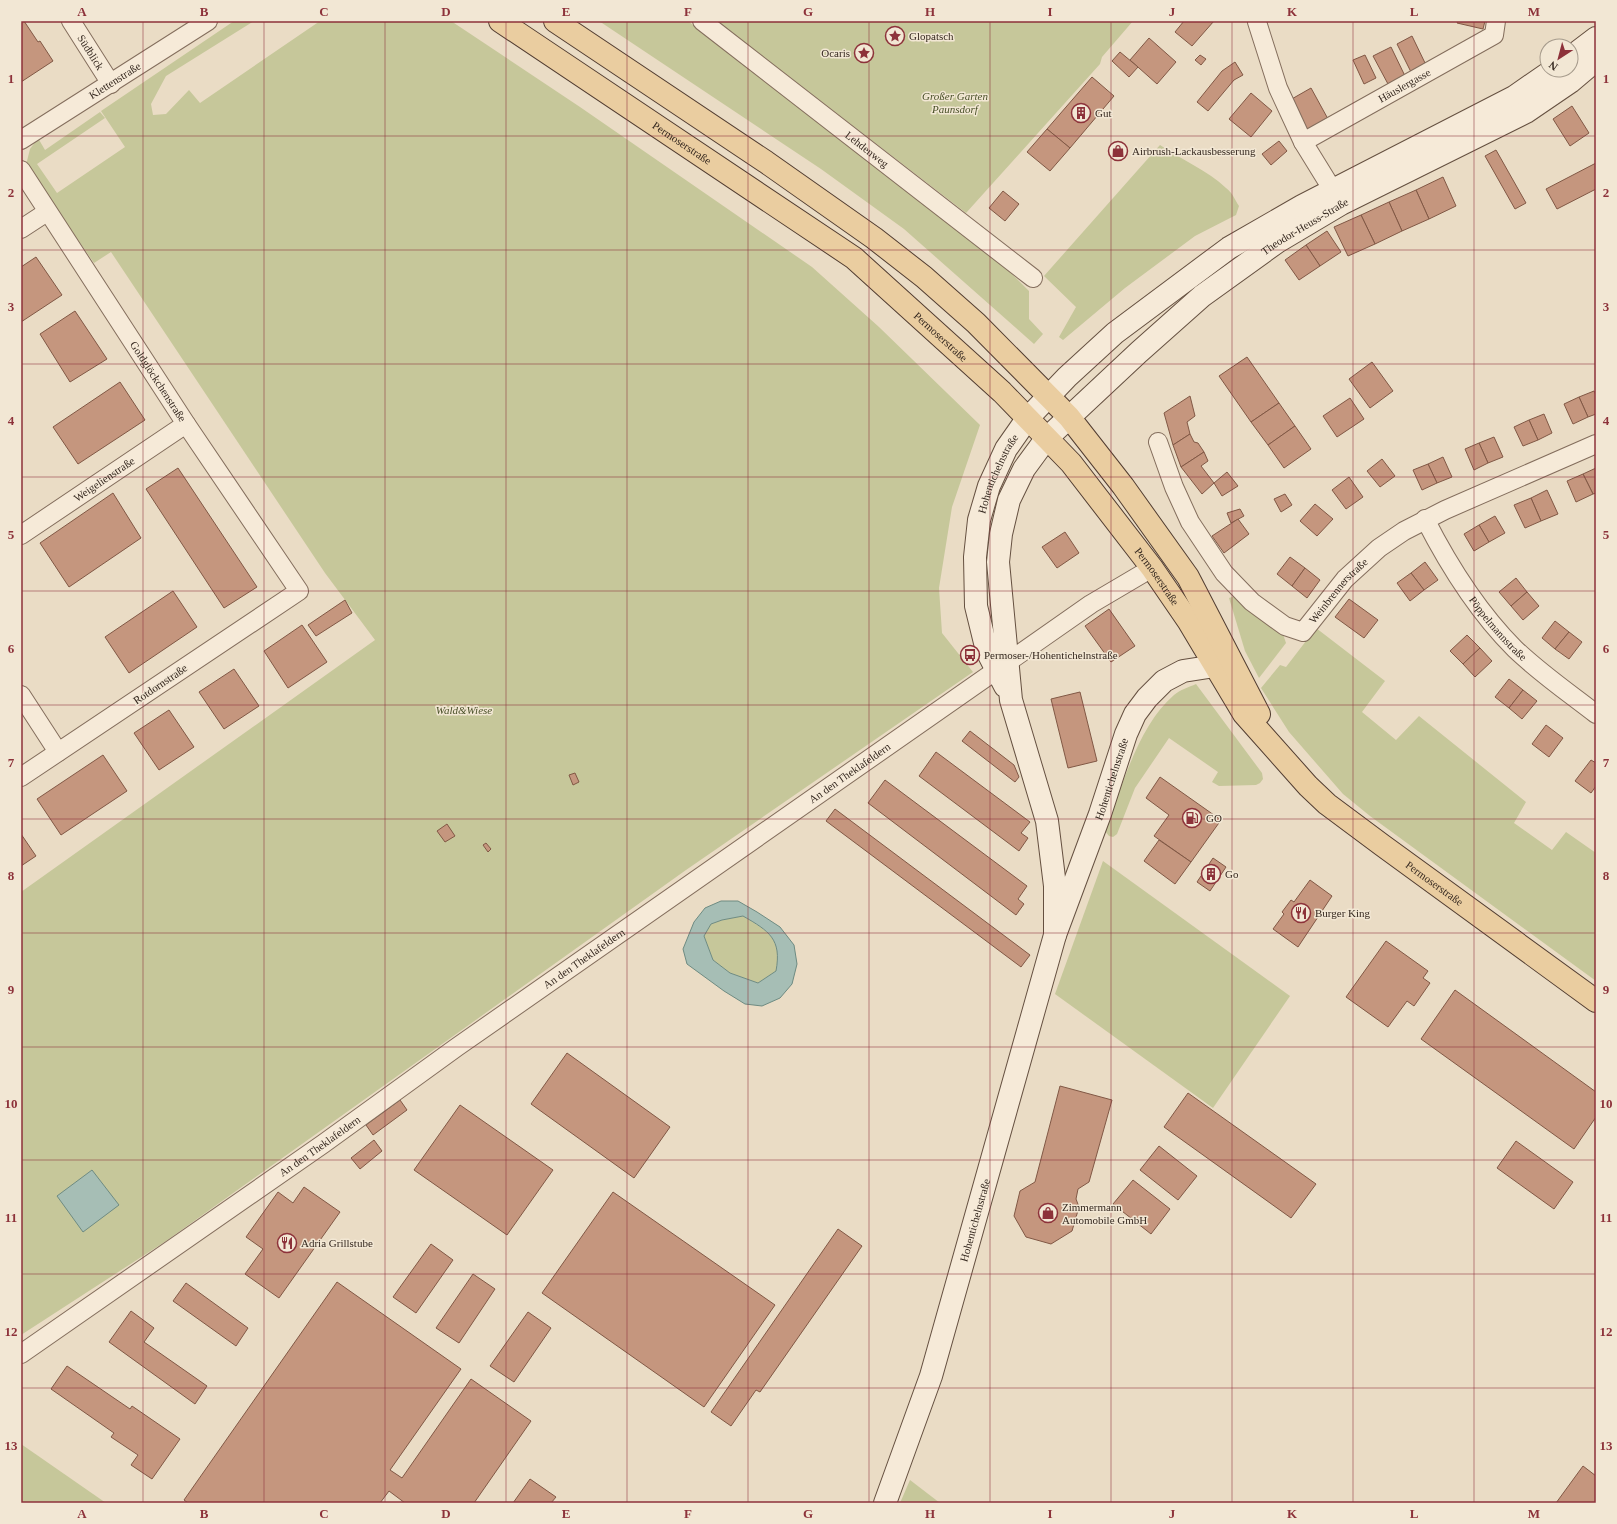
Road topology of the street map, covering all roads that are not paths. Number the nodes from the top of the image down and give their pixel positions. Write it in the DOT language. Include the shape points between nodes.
graph roads {
  1 [pos="71,21"];
  2 [pos="208,21"];
  3 [pos="500,21"];
  4 [pos="556,21"];
  5 [pos="702,21"];
  6 [pos="1496,21"];
  7 [pos="1257,22"];
  8 [pos="1596,38"];
  9 [pos="1579,51"];
  10 [pos="1596,60"];
  11 [pos="1541,78"];
  12 [pos="111,84"];
  13 [pos="21,140"];
  14 [pos="1303,142"];
  15 [pos="21,170"];
  16 [pos="1337,197"];
  17 [pos="47,212"];
  18 [pos="21,229"];
  19 [pos="1033,278"];
  20 [pos="1049,397"];
  21 [pos="1069,417"];
  22 [pos="1027,420"];
  23 [pos="186,424"];
  24 [pos="1046,439"];
  25 [pos="1158,442"];
  26 [pos="1596,444"];
  27 [pos="1425,519"];
  28 [pos="21,535"];
  29 [pos="1152,568"];
  30 [pos="299,591"];
  31 [pos="1215,666"];
  32 [pos="1002,667"];
  33 [pos="21,695"];
  34 [pos="1596,714"];
  35 [pos="58,752"];
  36 [pos="1281,756"];
  37 [pos="21,777"];
  38 [pos="1055,935"];
  39 [pos="1596,1001"];
  40 [pos="21,1354"];
  41 [pos="885,1503"];
  1 -- 12 [label="street, Südblick"];
  2 -- 12 [label="street, Klettenstraße"];
  3 -- 22 [label="main road, Permoserstraße" via="854,258 1002,392"];
  4 -- 20 [label="main road, Permoserstraße" via="874,238 976,322"];
  5 -- 19 [label="street, Lehdenweg"];
  6 -- 14 [label="street, Häuslergasse" via="1494,35"];
  7 -- 14 [label="street" via="1278,88"];
  8 -- 9 [label="main road"];
  10 -- 16 [label="main road, Theodor-Heuss-Straße" via="1570,82 1526,112"];
  11 -- 16 [label="main road, Theodor-Heuss-Straße" via="1514,97"];
  12 -- 13 [label="street, Klettenstraße"];
  14 -- 16 [label="street"];
  15 -- 17 [label="street, Goldglöckchenstraße"];
  16 -- 20 [label="main road, Theodor-Heuss-Straße" via="1229,248 1115,333"];
  16 -- 21 [label="main road, Theodor-Heuss-Straße" via="1202,296"];
  17 -- 18 [label="street"];
  17 -- 23 [label="street, Goldglöckchenstraße"];
  20 -- 21 [label="main road, Permoserstraße"];
  20 -- 22 [label="main road, Hohentichelnstraße"];
  21 -- 24 [label="main road, Theodor-Heuss-Straße"];
  21 -- 36 [label="main road, Permoserstraße" via="1124,486 1188,577"];
  22 -- 24 [label="main road, Permoserstraße"];
  22 -- 32 [label="main road, Hohentichelnstraße" via="1013,438 989,486 979,520 975,557 976,606 987,651"];
  23 -- 28 [label="street, Weigelienstraße"];
  23 -- 30 [label="street, Goldglöckchenstraße"];
  24 -- 29 [label="main road, Permoserstraße" via="1071,463"];
  24 -- 32 [label="main road, Hohentichelnstraße" via="1024,469 1009,500 1001,534 998,562"];
  25 -- 27 [label="street, Weinbrennerstraße" via="1190,522 1224,573 1252,602 1284,626 1303,632 1345,579 1379,548"];
  26 -- 27 [label="street, Weinbrennerstraße"];
  27 -- 34 [label="street, Pöppelmannstraße" via="1441,550 1500,633 1538,670"];
  29 -- 31 [label="main road, Permoserstraße"];
  29 -- 32 [label="street, An den Theklafeldern" via="1091,604"];
  30 -- 35 [label="street, Rotdornstraße"];
  31 -- 36 [label="main road, Permoserstraße" via="1244,714"];
  31 -- 38 [label="main road, Hohentichelnstraße" via="1183,671 1164,681 1135,714"];
  32 -- 38 [label="main road, Hohentichelnstraße" via="1047,821 1055,886"];
  32 -- 40 [label="street, An den Theklafeldern"];
  33 -- 35 [label="street"];
  35 -- 37 [label="street, Rotdornstraße"];
  36 -- 39 [label="main road, Permoserstraße" via="1308,786 1333,808"];
  38 -- 41 [label="main road, Hohentichelnstraße" via="932,1376"];
}
